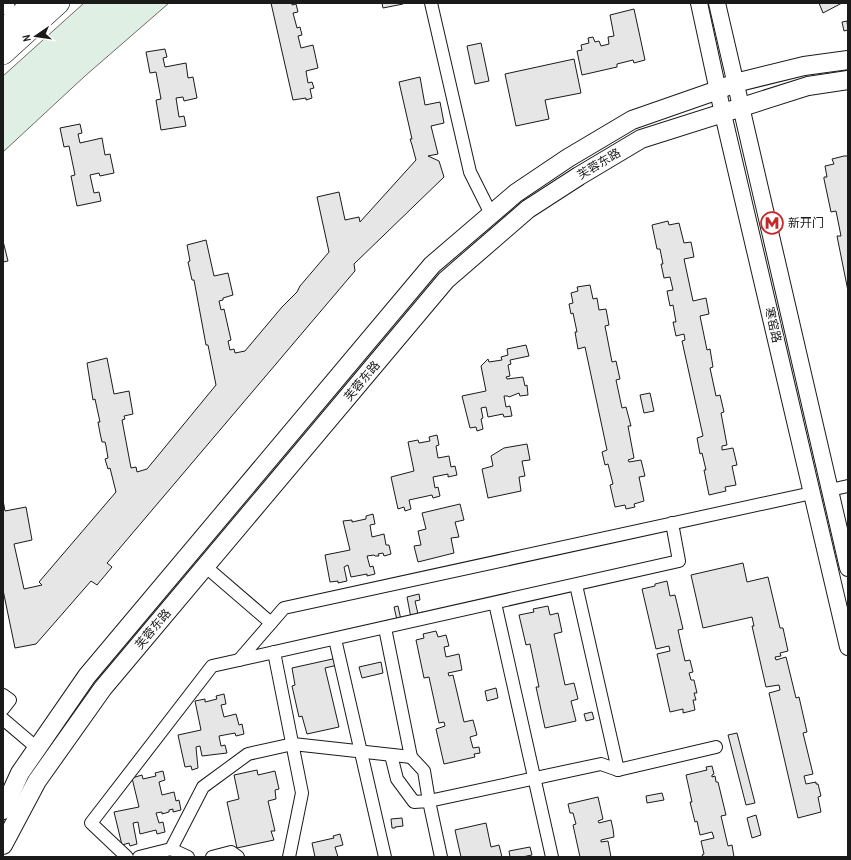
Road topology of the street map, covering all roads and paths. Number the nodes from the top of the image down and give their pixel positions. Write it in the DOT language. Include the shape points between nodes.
graph roads {
  1 [pos="33,3"];
  2 [pos="59,3"];
  3 [pos="431,3"];
  4 [pos="698,3"];
  5 [pos="717,3"];
  6 [pos="3,30"];
  7 [pos="3,54"];
  8 [pos="848,60"];
  9 [pos="848,80"];
  10 [pos="735,83"];
  11 [pos="718,90"];
  12 [pos="740,108"];
  13 [pos="723,114"];
  14 [pos="491,214"];
  15 [pos="848,486"];
  16 [pos="830,490"];
  17 [pos="812,492"];
  18 [pos="672,523"];
  19 [pos="206,566"];
  20 [pos="848,568"];
  21 [pos="576,585"];
  22 [pos="495,603"];
  23 [pos="271,623"];
  24 [pos="385,628"];
  25 [pos="335,639"];
  26 [pos="848,647"];
  27 [pos="274,652"];
  28 [pos="240,660"];
  29 [pos="3,695"];
  30 [pos="3,709"];
  31 [pos="3,719"];
  32 [pos="293,744"];
  33 [pos="716,747"];
  34 [pos="37,748"];
  35 [pos="361,752"];
  36 [pos="392,755"];
  37 [pos="411,757"];
  38 [pos="618,770"];
  39 [pos="534,778"];
  40 [pos="428,800"];
  41 [pos="3,810"];
  42 [pos="3,846"];
  43 [pos="167,852"];
  44 [pos="286,856"];
  45 [pos="127,857"];
  46 [pos="139,857"];
  47 [pos="188,857"];
  48 [pos="212,857"];
  49 [pos="238,857"];
  50 [pos="385,857"];
  51 [pos="441,857"];
  52 [pos="552,857"];
  1 -- 6 [label="highway"];
  2 -- 7 [label="highway"];
  3 -- 14 [label="street" via="470,172"];
  4 -- 11 [label="street, 寒窑路"];
  5 -- 10 [label="street, 寒窑路"];
  8 -- 10 [label="main road, 芙蓉东路" via="804,66"];
  9 -- 12 [label="main road, 芙蓉东路" via="808,86"];
  10 -- 11 [label="main road, 芙蓉东路"];
  10 -- 12 [label="street, 寒窑路"];
  11 -- 13 [label="street, 寒窑路"];
  11 -- 14 [label="main road, 芙蓉东路" via="632,120 516,192"];
  12 -- 13 [label="main road, 芙蓉东路"];
  12 -- 16 [label="street, 寒窑路"];
  13 -- 17 [label="street, 寒窑路"];
  13 -- 19 [label="main road, 芙蓉东路" via="641,139 606,159 528,209 446,280"];
  14 -- 34 [label="main road, 芙蓉东路" via="432,265 88,676"];
  15 -- 16 [label="street"];
  16 -- 20 [label="street, 寒窑路"];
  17 -- 18 [label="street"];
  17 -- 26 [label="street, 寒窑路"];
  18 -- 21 [label="street" via="679,562"];
  18 -- 23 [label="street" via="284,608"];
  19 -- 23 [label="street"];
  19 -- 42 [label="main road, 芙蓉东路" via="103,688 37,781"];
  21 -- 22 [label="street"];
  21 -- 38 [label="street"];
  22 -- 24 [label="street"];
  22 -- 39 [label="street"];
  23 -- 28 [label="street"];
  24 -- 25 [label="street"];
  24 -- 37 [label="street"];
  25 -- 27 [label="street"];
  25 -- 35 [label="street"];
  27 -- 28 [label="street"];
  27 -- 32 [label="street"];
  28 -- 45 [label="street" via="212,666 91,823"];
  29 -- 30 [label="street" via="10,700"];
  31 -- 34 [label="street"];
  32 -- 35 [label="street"];
  32 -- 43 [label="street" via="248,754 203,787"];
  32 -- 44 [label="street" via="302,793"];
  33 -- 38 [label="street"];
  34 -- 41 [label="main road, 芙蓉东路" via="20,773"];
  35 -- 36 [label="street"];
  35 -- 50 [label="street"];
  36 -- 37 [label="street"];
  36 -- 40 [label="street" via="397,779 414,802"];
  37 -- 40 [label="street" via="424,771"];
  38 -- 39 [label="street" via="601,764"];
  39 -- 40 [label="street"];
  39 -- 52 [label="street"];
  40 -- 51 [label="street"];
  43 -- 46 [label="street"];
  43 -- 47 [label="street"];
  48 -- 49 [label="street" via="231,852"];
}
